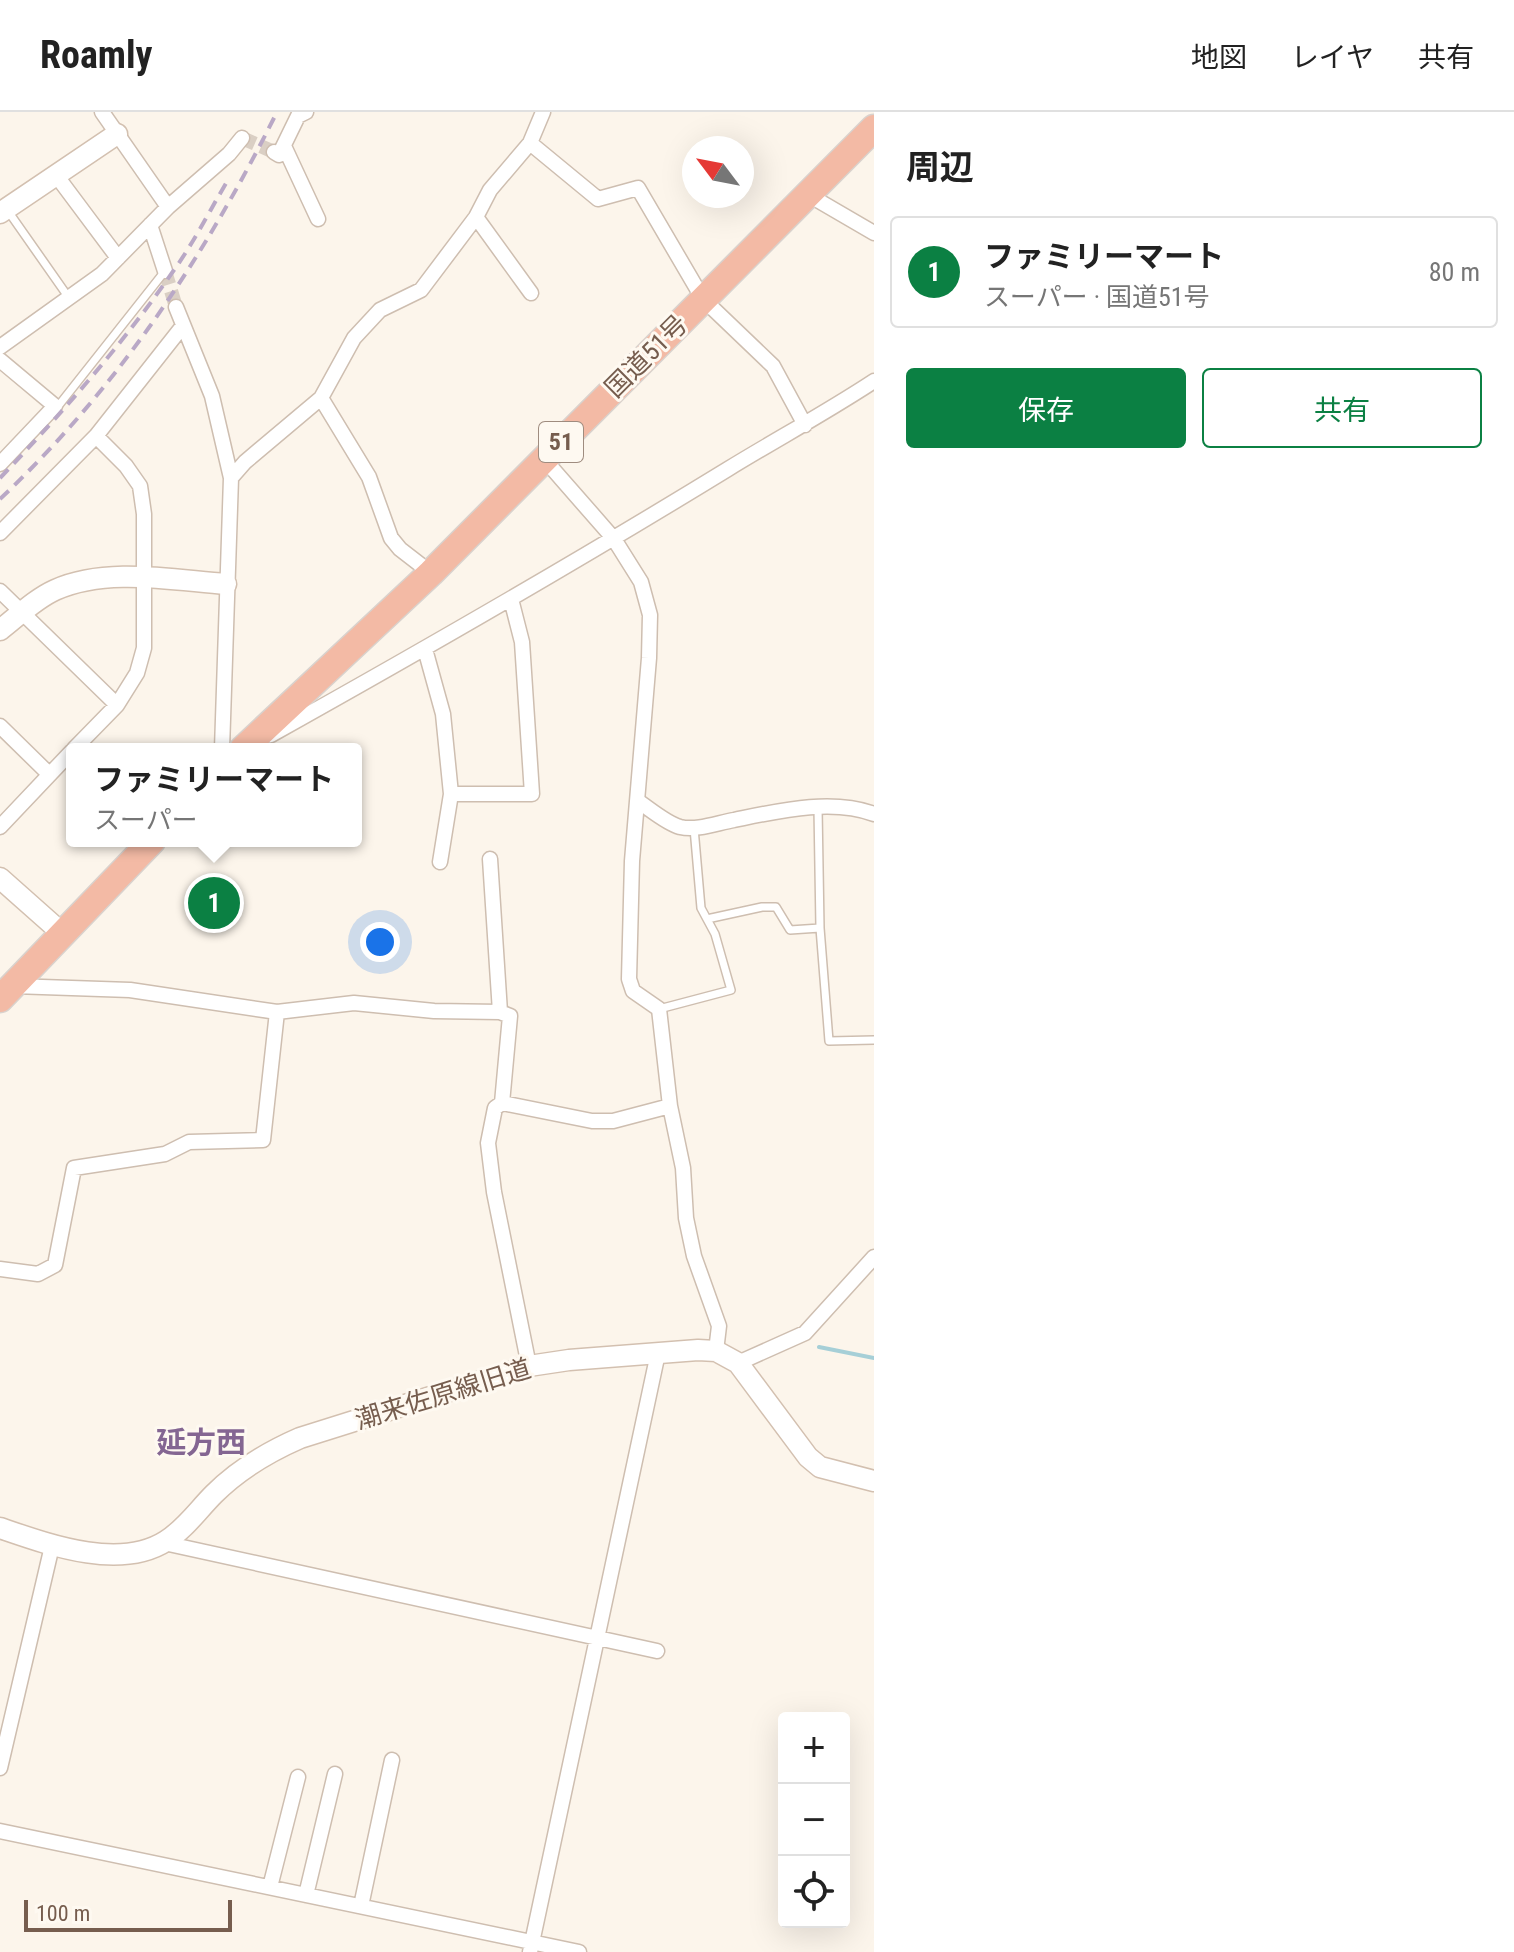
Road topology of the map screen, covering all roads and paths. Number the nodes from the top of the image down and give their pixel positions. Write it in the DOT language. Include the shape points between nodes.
graph roads {
  1 [pos="102,112"];
  2 [pos="306,112"];
  3 [pos="543,112"];
  4 [pos="874,128"];
  5 [pos="117,134"];
  6 [pos="242,138"];
  7 [pos="530,143"];
  8 [pos="56,175"];
  9 [pos="807,194"];
  10 [pos="168,207"];
  11 [pos="3,211"];
  12 [pos="476,217"];
  13 [pos="318,219"];
  14 [pos="150,225"];
  15 [pos="874,233"];
  16 [pos="118,258"];
  17 [pos="165,271"];
  18 [pos="531,293"];
  19 [pos="69,298"];
  20 [pos="703,299"];
  21 [pos="176,307"];
  22 [pos="182,327"];
  23 [pos="0,347"];
  24 [pos="0,360"];
  25 [pos="874,381"];
  26 [pos="321,398"];
  27 [pos="55,406"];
  28 [pos="805,425"];
  29 [pos="96,436"];
  30 [pos="544,459"];
  31 [pos="0,464"];
  32 [pos="231,478"];
  33 [pos="0,533"];
  34 [pos="614,539"];
  35 [pos="431,573"];
  36 [pos="144,578"];
  37 [pos="226,584"];
  38 [pos="0,591"];
  39 [pos="511,599"];
  40 [pos="21,613"];
  41 [pos="0,630"];
  42 [pos="425,649"];
  43 [pos="117,705"];
  44 [pos="0,726"];
  45 [pos="80,743"];
  46 [pos="222,743"];
  47 [pos="250,743"];
  48 [pos="255,743"];
  49 [pos="66,757"];
  50 [pos="49,774"];
  51 [pos="451,794"];
  52 [pos="638,801"];
  53 [pos="818,808"];
  54 [pos="874,814"];
  55 [pos="0,827"];
  56 [pos="693,828"];
  57 [pos="146,847"];
  58 [pos="490,859"];
  59 [pos="440,862"];
  60 [pos="2,882"];
  61 [pos="707,919"];
  62 [pos="820,928"];
  63 [pos="63,934"];
  64 [pos="6,992"];
  65 [pos="659,1009"];
  66 [pos="277,1012"];
  67 [pos="500,1012"];
  68 [pos="874,1040"];
  69 [pos="502,1103"];
  70 [pos="670,1106"];
  71 [pos="874,1257"];
  72 [pos="0,1269"];
  73 [pos="716,1351"];
  74 [pos="658,1353"];
  75 [pos="738,1363"];
  76 [pos="529,1366"];
  77 [pos="874,1481"];
  78 [pos="0,1528"];
  79 [pos="164,1543"];
  80 [pos="52,1546"];
  81 [pos="599,1638"];
  82 [pos="657,1651"];
  83 [pos="392,1760"];
  84 [pos="0,1768"];
  85 [pos="335,1774"];
  86 [pos="298,1777"];
  87 [pos="0,1831"];
  88 [pos="270,1887"];
  89 [pos="306,1895"];
  90 [pos="361,1906"];
  91 [pos="531,1947"];
  92 [pos="579,1952"];
  1 -- 5 [label="street"];
  2 -- 13 [label="street" via="298,116 279,149"];
  3 -- 7 [label="street"];
  4 -- 9 [label="highway, 国道51号 / 51"];
  5 -- 8 [label="street"];
  5 -- 10 [label="street"];
  6 -- 10 [label="street"];
  7 -- 12 [label="street" via="490,190"];
  7 -- 20 [label="street" via="598,199 638,188"];
  8 -- 11 [label="street"];
  8 -- 16 [label="street"];
  9 -- 15 [label="street"];
  9 -- 20 [label="highway, 国道51号 / 51"];
  10 -- 14 [label="street"];
  11 -- 19 [label="lane"];
  12 -- 18 [label="street"];
  12 -- 26 [label="street" via="421,290 380,310 354,338"];
  14 -- 16 [label="street"];
  14 -- 17 [label="street"];
  16 -- 19 [label="street"];
  17 -- 27 [label="lane"];
  19 -- 23 [label="street"];
  20 -- 28 [label="street" via="773,366"];
  20 -- 30 [label="highway, 国道51号 / 51"];
  21 -- 22 [label="street"];
  22 -- 29 [label="street"];
  22 -- 32 [label="street" via="212,396"];
  24 -- 27 [label="street"];
  25 -- 28 [label="street"];
  26 -- 32 [label="street"];
  26 -- 35 [label="street" via="369,477 391,538"];
  27 -- 31 [label="street"];
  28 -- 34 [label="street"];
  29 -- 33 [label="street"];
  29 -- 36 [label="street" via="140,486"];
  30 -- 34 [label="street"];
  30 -- 35 [label="highway, 国道51号 / 51"];
  32 -- 37 [label="street"];
  34 -- 39 [label="street"];
  34 -- 52 [label="street" via="641,582 650,615"];
  35 -- 47 [label="highway, 国道51号 / 51"];
  36 -- 37 [label="street"];
  36 -- 40 [label="street" via="76,582"];
  36 -- 43 [label="street" via="144,648 137,673"];
  37 -- 46 [label="street"];
  38 -- 40 [label="street"];
  39 -- 42 [label="street"];
  39 -- 51 [label="street" via="522,642 532,794"];
  40 -- 41 [label="street"];
  40 -- 43 [label="street"];
  42 -- 48 [label="street"];
  42 -- 51 [label="street" via="443,714"];
  43 -- 45 [label="street"];
  44 -- 50 [label="street"];
  49 -- 50 [label="street"];
  50 -- 55 [label="street"];
  51 -- 59 [label="street"];
  52 -- 56 [label="street" via="677,826"];
  52 -- 65 [label="street" via="629,979 633,991"];
  53 -- 54 [label="street" via="855,807"];
  53 -- 56 [label="street"];
  53 -- 62 [label="lane"];
  56 -- 61 [label="lane" via="701,908"];
  57 -- 63 [label="highway"];
  58 -- 67 [label="street"];
  60 -- 63 [label="street"];
  61 -- 62 [label="lane" via="776,907 790,930"];
  61 -- 65 [label="lane" via="731,990"];
  62 -- 68 [label="lane" via="829,1041"];
  63 -- 64 [label="highway"];
  64 -- 66 [label="street" via="130,990"];
  65 -- 70 [label="street"];
  66 -- 67 [label="street" via="354,1003"];
  66 -- 72 [label="street" via="263,1140 189,1142 165,1154 74,1168 55,1265 38,1274"];
  67 -- 69 [label="street" via="510,1016"];
  69 -- 70 [label="street" via="592,1121"];
  69 -- 76 [label="street" via="495,1108 488,1143"];
  70 -- 73 [label="street" via="694,1256 719,1326"];
  71 -- 75 [label="street" via="805,1333"];
  73 -- 74 [label="street, 潮来佐原線旧道"];
  73 -- 75 [label="street"];
  74 -- 76 [label="street, 潮来佐原線旧道"];
  74 -- 81 [label="street"];
  75 -- 77 [label="street" via="808,1457 820,1467"];
  76 -- 79 [label="street, 潮来佐原線旧道" via="276,1448 233,1477"];
  78 -- 80 [label="street"];
  79 -- 80 [label="street" via="111,1554"];
  79 -- 81 [label="street"];
  80 -- 84 [label="street"];
  81 -- 82 [label="street"];
  81 -- 91 [label="street"];
  83 -- 90 [label="street"];
  85 -- 89 [label="street"];
  86 -- 88 [label="street"];
  87 -- 88 [label="street"];
  88 -- 89 [label="street"];
  89 -- 90 [label="street"];
  90 -- 91 [label="street"];
  91 -- 92 [label="street"];
}
